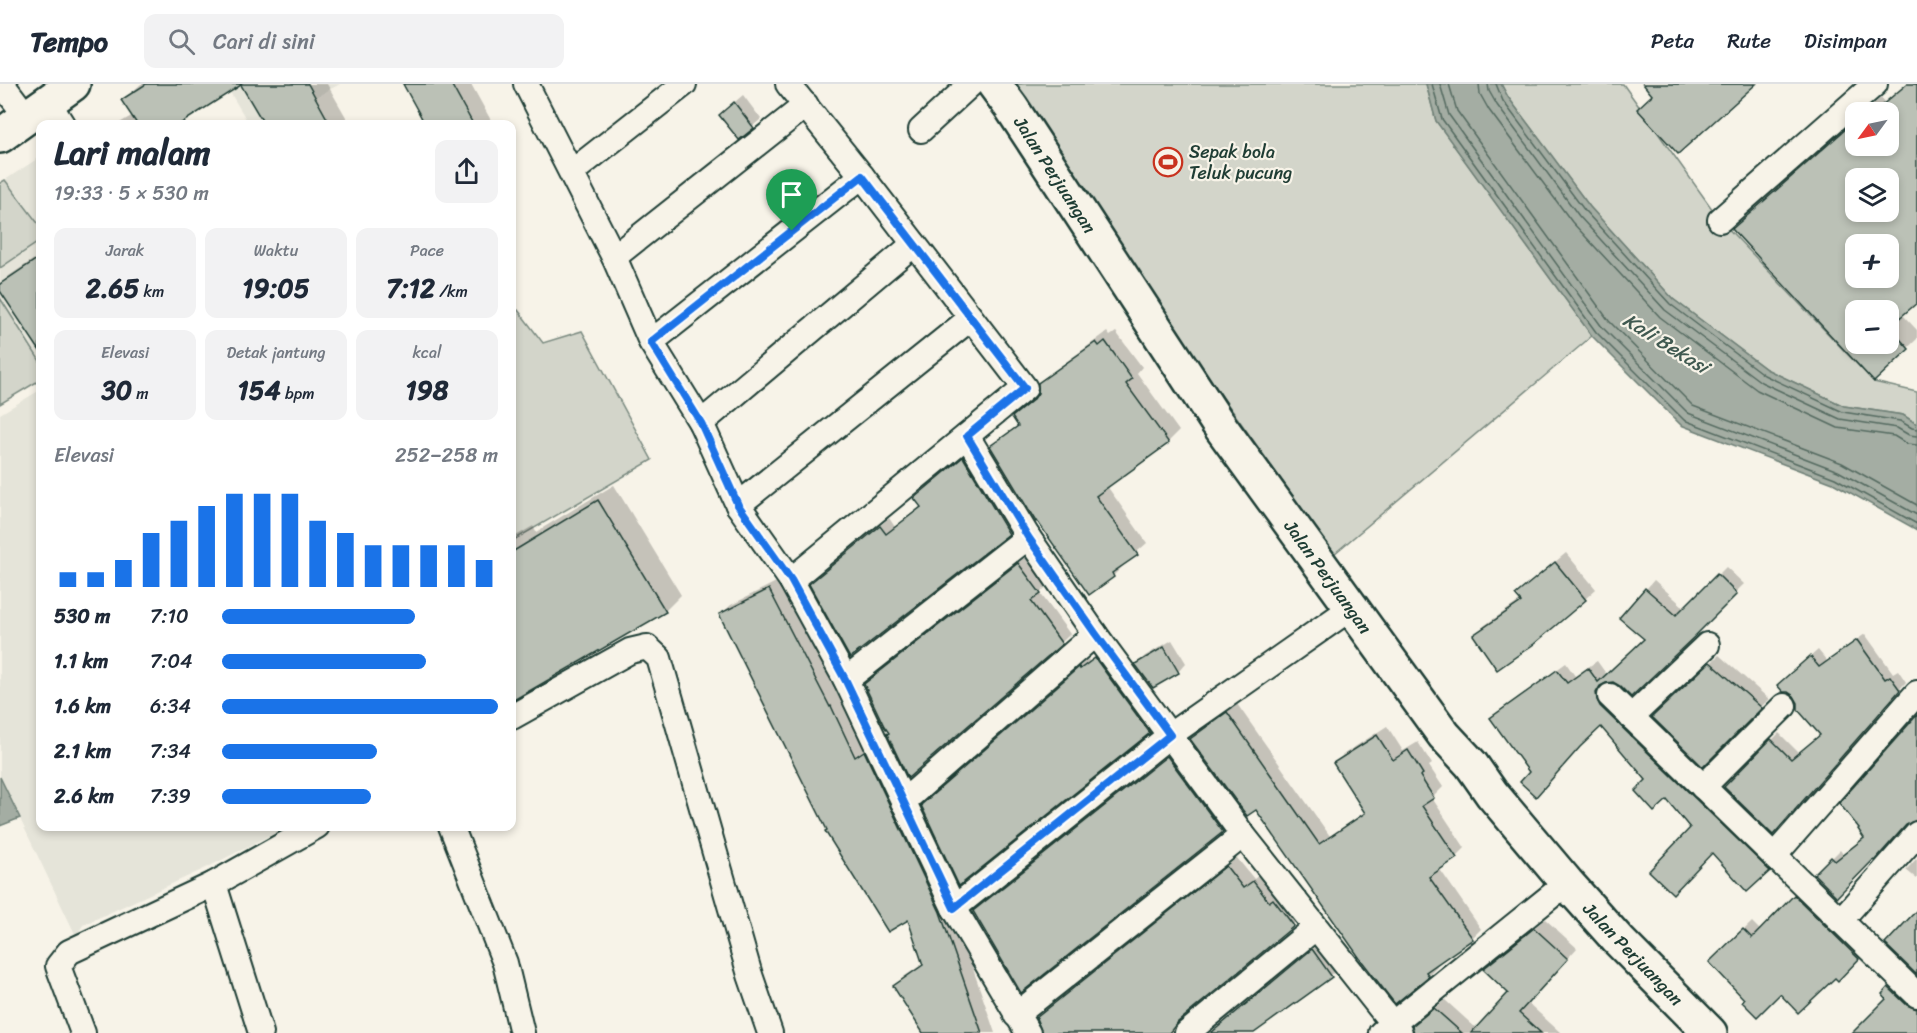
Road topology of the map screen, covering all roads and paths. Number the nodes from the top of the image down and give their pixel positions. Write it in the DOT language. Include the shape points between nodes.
graph roads {
  1 [pos="2,84"];
  2 [pos="526,84"];
  3 [pos="684,84"];
  4 [pos="788,84"];
  5 [pos="971,84"];
  6 [pos="994,84"];
  7 [pos="1875,84"];
  8 [pos="806,105"];
  9 [pos="31,117"];
  10 [pos="921,130"];
  11 [pos="572,172"];
  12 [pos="862,176"];
  13 [pos="1720,220"];
  14 [pos="914,244"];
  15 [pos="614,257"];
  16 [pos="971,318"];
  17 [pos="651,342"];
  18 [pos="701,423"];
  19 [pos="967,436"];
  20 [pos="738,505"];
  21 [pos="1028,537"];
  22 [pos="791,580"];
  23 [pos="1351,608"];
  24 [pos="1095,633"];
  25 [pos="1707,645"];
  26 [pos="846,681"];
  27 [pos="1917,693"];
  28 [pos="1610,696"];
  29 [pos="1784,706"];
  30 [pos="516,715"];
  31 [pos="1631,717"];
  32 [pos="1170,735"];
  33 [pos="1703,788"];
  34 [pos="903,801"];
  35 [pos="308,831"];
  36 [pos="453,831"];
  37 [pos="1917,834"];
  38 [pos="1243,835"];
  39 [pos="1774,856"];
  40 [pos="1567,883"];
  41 [pos="214,884"];
  42 [pos="954,908"];
  43 [pos="1840,921"];
  44 [pos="1315,928"];
  45 [pos="1913,983"];
  46 [pos="1022,1024"];
  47 [pos="1391,1030"];
  48 [pos="83,1033"];
  49 [pos="261,1033"];
  50 [pos="522,1033"];
  51 [pos="770,1033"];
  52 [pos="1187,1033"];
  53 [pos="1710,1033"];
  1 -- 9 [label="street"];
  2 -- 11 [label="street"];
  3 -- 11 [label="street"];
  4 -- 8 [label="street"];
  5 -- 10 [label="street"];
  6 -- 23 [label="main road, Jalan Perjuangan" via="1211,413"];
  7 -- 13 [label="street"];
  8 -- 12 [label="street"];
  8 -- 15 [label="street"];
  11 -- 15 [label="street"];
  12 -- 14 [label="street"];
  12 -- 17 [label="street"];
  14 -- 16 [label="street"];
  14 -- 18 [label="street"];
  15 -- 17 [label="street"];
  16 -- 19 [label="street" via="1025,388"];
  16 -- 20 [label="street"];
  17 -- 18 [label="street"];
  18 -- 20 [label="street"];
  19 -- 21 [label="street"];
  19 -- 22 [label="street"];
  20 -- 22 [label="street"];
  21 -- 24 [label="street"];
  21 -- 26 [label="street"];
  22 -- 26 [label="street"];
  23 -- 32 [label="street"];
  23 -- 40 [label="main road, Jalan Perjuangan" via="1444,735"];
  24 -- 32 [label="street"];
  24 -- 34 [label="street"];
  25 -- 31 [label="street"];
  26 -- 34 [label="street"];
  27 -- 39 [label="street"];
  28 -- 31 [label="street"];
  29 -- 33 [label="street"];
  30 -- 51 [label="street" via="630,651 647,647 659,658"];
  31 -- 33 [label="street"];
  32 -- 38 [label="street"];
  32 -- 42 [label="street"];
  33 -- 39 [label="street"];
  34 -- 42 [label="street"];
  35 -- 41 [label="street"];
  36 -- 50 [label="street" via="505,963"];
  37 -- 43 [label="street"];
  38 -- 44 [label="street"];
  38 -- 46 [label="street"];
  39 -- 43 [label="street"];
  40 -- 47 [label="street"];
  40 -- 53 [label="main road, Jalan Perjuangan"];
  41 -- 48 [label="street" via="69,952 58,966"];
  41 -- 49 [label="street"];
  42 -- 46 [label="street"];
  43 -- 45 [label="street"];
  44 -- 47 [label="street"];
  44 -- 52 [label="street"];
}
